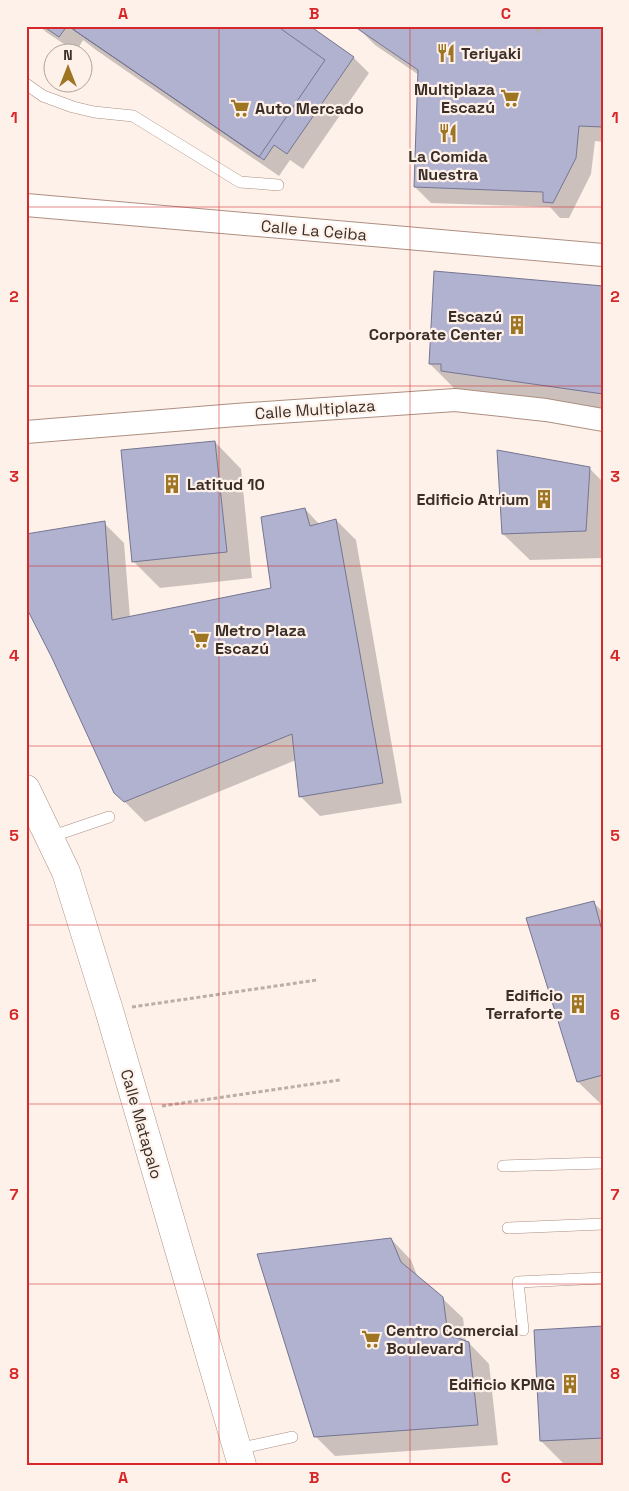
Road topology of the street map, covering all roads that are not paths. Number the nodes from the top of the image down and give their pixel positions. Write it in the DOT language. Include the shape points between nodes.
graph roads {
  1 [pos="26,84"];
  2 [pos="278,185"];
  3 [pos="26,205"];
  4 [pos="603,255"];
  5 [pos="603,420"];
  6 [pos="26,432"];
  7 [pos="26,789"];
  8 [pos="109,817"];
  9 [pos="50,837"];
  10 [pos="603,1163"];
  11 [pos="502,1166"];
  12 [pos="603,1224"];
  13 [pos="508,1228"];
  14 [pos="603,1278"];
  15 [pos="523,1330"];
  16 [pos="292,1437"];
  17 [pos="239,1457"];
  1 -- 2 [label="lane" via="43,96 73,107 133,116 240,182"];
  3 -- 4 [label="street, Calle La Ceiba"];
  5 -- 6 [label="street, Calle Multiplaza" via="455,400"];
  7 -- 9 [label="street, Calle Matapalo"];
  8 -- 9 [label="lane"];
  9 -- 17 [label="street, Calle Matapalo" via="66,872"];
  10 -- 11 [label="lane"];
  12 -- 13 [label="lane"];
  14 -- 15 [label="lane" via="518,1282"];
  16 -- 17 [label="lane"];
}
